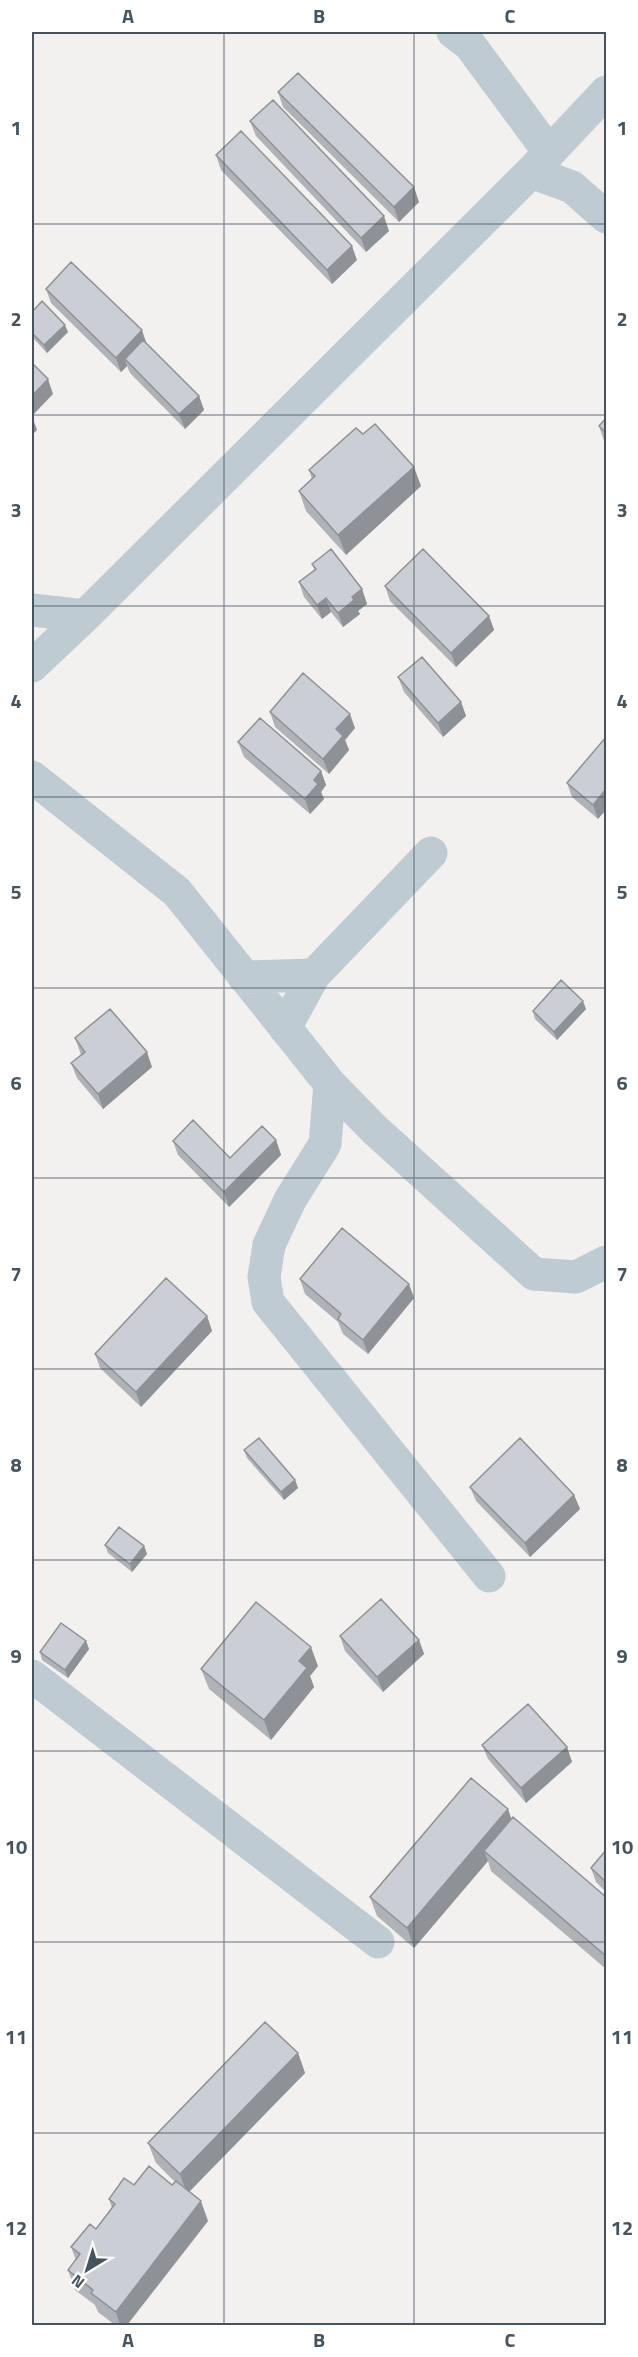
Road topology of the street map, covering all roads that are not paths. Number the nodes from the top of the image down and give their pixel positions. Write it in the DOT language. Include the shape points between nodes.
graph roads {
  1 [pos="453,32"];
  2 [pos="606,92"];
  3 [pos="540,162"];
  4 [pos="606,217"];
  5 [pos="32,609"];
  6 [pos="85,616"];
  7 [pos="32,666"];
  8 [pos="32,777"];
  9 [pos="431,853"];
  10 [pos="314,975"];
  11 [pos="244,977"];
  12 [pos="285,1028"];
  13 [pos="330,1084"];
  14 [pos="375,1130"];
  15 [pos="325,1144"];
  16 [pos="606,1262"];
  17 [pos="489,1576"];
  18 [pos="32,1676"];
  19 [pos="378,1942"];
  1 -- 3 [label="street" via="470,45"];
  2 -- 3 [label="street"];
  3 -- 4 [label="street"];
  3 -- 6 [label="street"];
  5 -- 6 [label="street"];
  6 -- 7 [label="street"];
  8 -- 11 [label="street" via="177,892"];
  9 -- 10 [label="street"];
  10 -- 11 [label="street"];
  10 -- 12 [label="street"];
  11 -- 12 [label="street"];
  12 -- 13 [label="street"];
  13 -- 14 [label="street"];
  13 -- 15 [label="street"];
  14 -- 15 [label="street"];
  14 -- 16 [label="street" via="534,1274 576,1277"];
  15 -- 17 [label="street" via="290,1200 269,1245 264,1277 268,1302"];
  18 -- 19 [label="street"];
}
